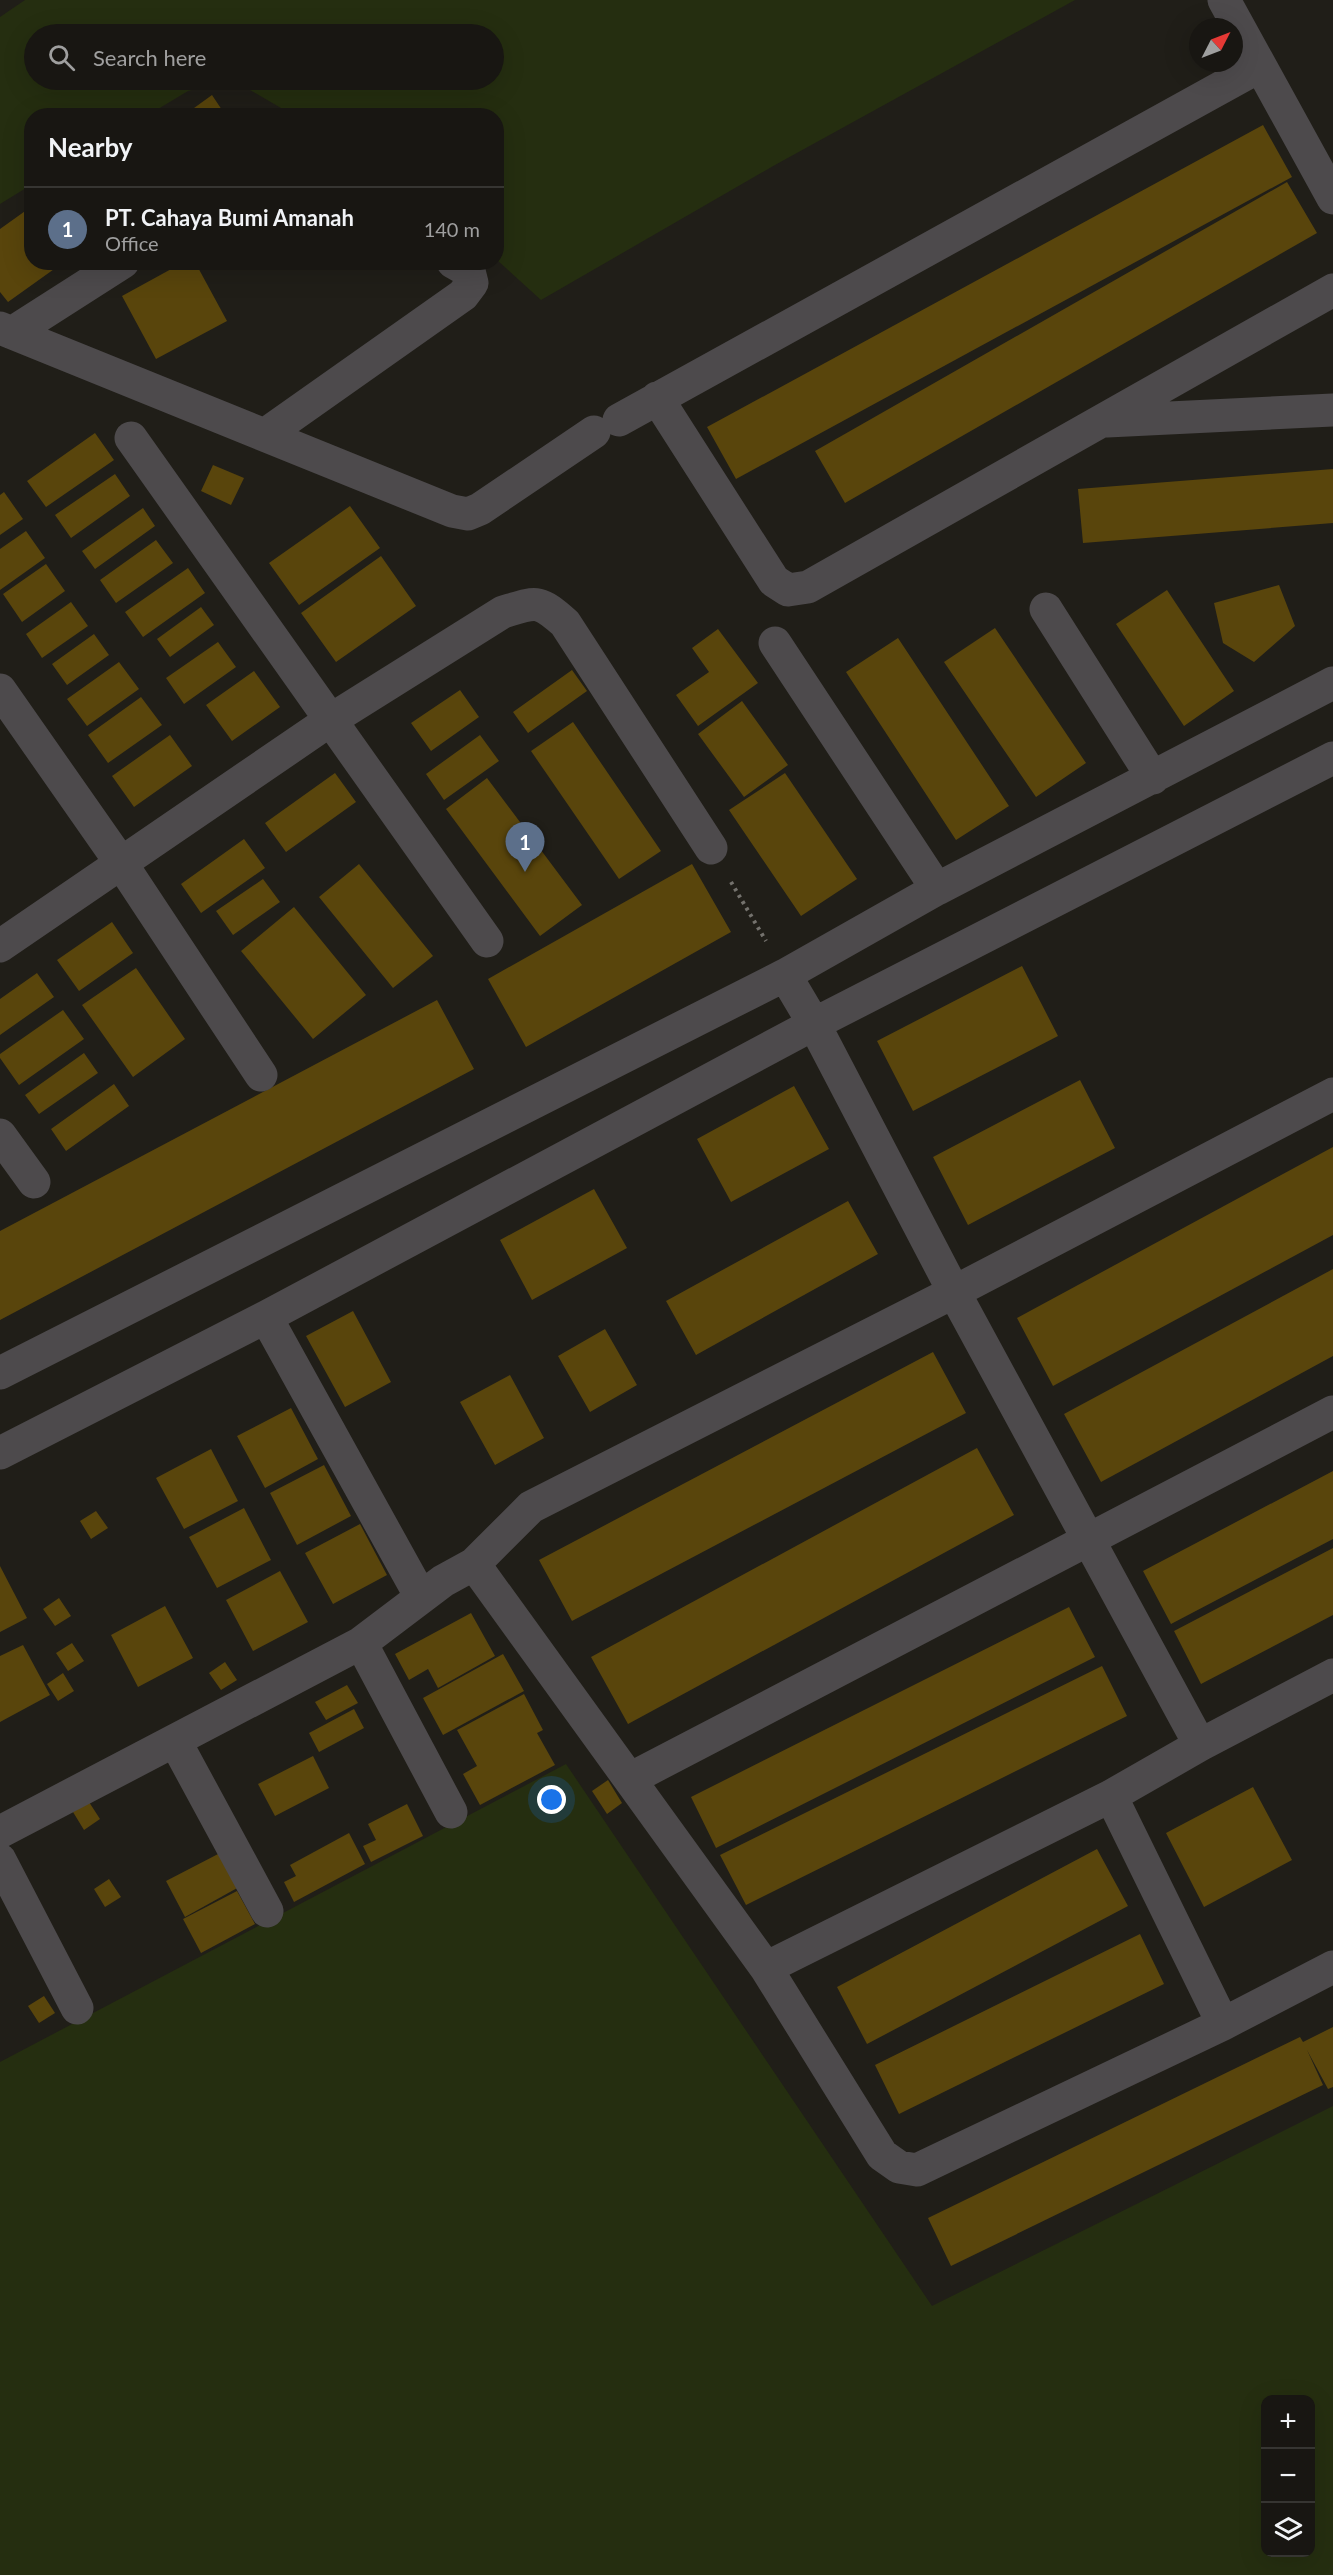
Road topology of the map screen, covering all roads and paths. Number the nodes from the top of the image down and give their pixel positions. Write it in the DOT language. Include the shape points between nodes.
graph roads {
  1 [pos="1224,0"];
  2 [pos="1260,66"];
  3 [pos="1333,198"];
  4 [pos="109,270"];
  5 [pos="467,270"];
  6 [pos="1333,290"];
  7 [pos="6,331"];
  8 [pos="657,398"];
  9 [pos="1333,410"];
  10 [pos="1102,421"];
  11 [pos="266,434"];
  12 [pos="131,438"];
  13 [pos="1047,609"];
  14 [pos="775,643"];
  15 [pos="1333,683"];
  16 [pos="0,690"];
  17 [pos="330,721"];
  18 [pos="1333,758"];
  19 [pos="1153,778"];
  20 [pos="711,848"];
  21 [pos="121,863"];
  22 [pos="937,889"];
  23 [pos="487,941"];
  24 [pos="0,946"];
  25 [pos="785,975"];
  26 [pos="814,1024"];
  27 [pos="261,1075"];
  28 [pos="1333,1094"];
  29 [pos="0,1135"];
  30 [pos="34,1182"];
  31 [pos="954,1292"];
  32 [pos="266,1317"];
  33 [pos="0,1373"];
  34 [pos="1333,1412"];
  35 [pos="0,1453"];
  36 [pos="1088,1539"];
  37 [pos="474,1564"];
  38 [pos="421,1597"];
  39 [pos="361,1643"];
  40 [pos="1333,1675"];
  41 [pos="175,1741"];
  42 [pos="1200,1745"];
  43 [pos="630,1779"];
  44 [pos="1110,1796"];
  45 [pos="451,1812"];
  46 [pos="0,1832"];
  47 [pos="0,1860"];
  48 [pos="267,1911"];
  49 [pos="1333,1967"];
  50 [pos="766,1968"];
  51 [pos="77,2007"];
  52 [pos="1223,2024"];
  1 -- 2 [label="street"];
  2 -- 3 [label="street"];
  2 -- 8 [label="street"];
  4 -- 7 [label="street"];
  5 -- 11 [label="street" via="472,283 463,295"];
  6 -- 10 [label="street"];
  7 -- 11 [label="street"];
  8 -- 10 [label="street" via="774,581 788,590 808,587"];
  8 -- 11 [label="street" via="468,514 452,512"];
  9 -- 10 [label="street"];
  12 -- 17 [label="street"];
  13 -- 19 [label="street"];
  14 -- 22 [label="street"];
  15 -- 19 [label="street"];
  16 -- 21 [label="street"];
  17 -- 20 [label="street" via="503,612 531,604 546,605 566,622"];
  17 -- 21 [label="street"];
  17 -- 23 [label="street"];
  18 -- 26 [label="street"];
  19 -- 22 [label="street"];
  20 -- 25 [label="path"];
  21 -- 24 [label="street"];
  21 -- 27 [label="street"];
  22 -- 25 [label="street"];
  25 -- 26 [label="street"];
  25 -- 33 [label="street"];
  26 -- 31 [label="street"];
  26 -- 32 [label="street"];
  28 -- 31 [label="street"];
  29 -- 30 [label="street"];
  31 -- 36 [label="street"];
  31 -- 37 [label="street" via="531,1507"];
  32 -- 35 [label="street"];
  32 -- 38 [label="street"];
  34 -- 36 [label="street"];
  36 -- 42 [label="street"];
  36 -- 43 [label="street"];
  37 -- 38 [label="street"];
  37 -- 43 [label="street"];
  38 -- 39 [label="street"];
  39 -- 41 [label="street"];
  39 -- 45 [label="street"];
  40 -- 42 [label="street"];
  41 -- 46 [label="street"];
  41 -- 48 [label="street"];
  42 -- 44 [label="street"];
  43 -- 50 [label="street"];
  44 -- 50 [label="street"];
  44 -- 52 [label="street"];
  47 -- 51 [label="street"];
  49 -- 52 [label="street"];
  50 -- 52 [label="street" via="882,2155 899,2167 917,2170"];
}
